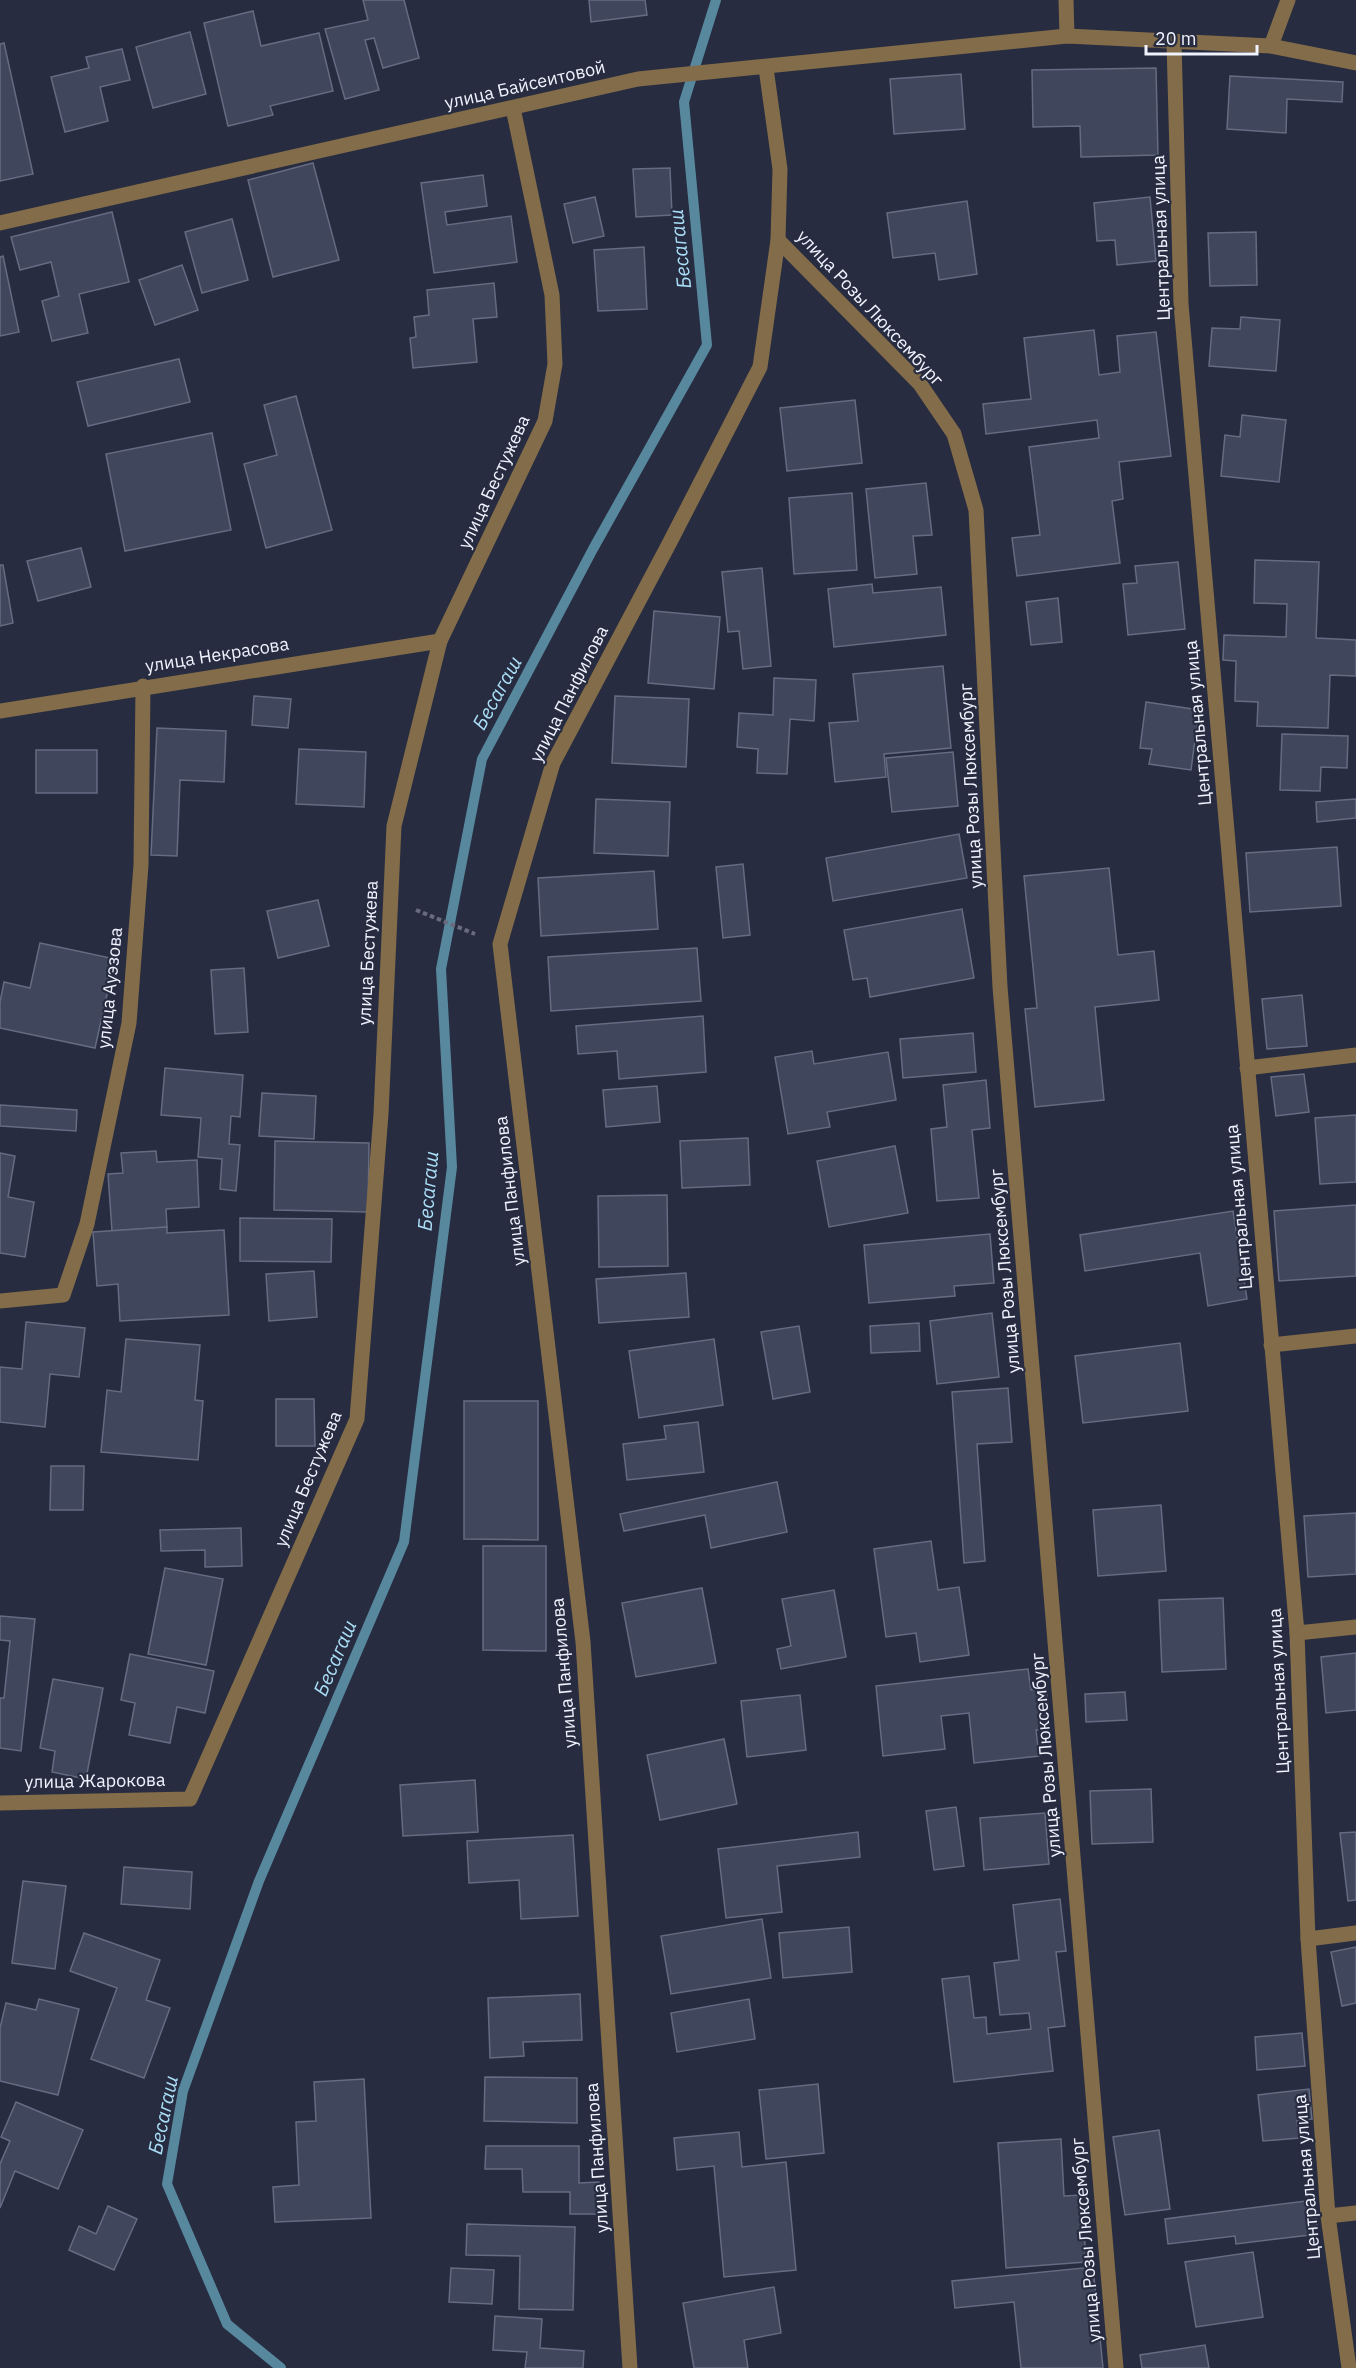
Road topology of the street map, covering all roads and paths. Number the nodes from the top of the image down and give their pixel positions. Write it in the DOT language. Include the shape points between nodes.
graph roads {
  1 [pos="1066,0"];
  2 [pos="1288,0"];
  3 [pos="1066,36"];
  4 [pos="1174,42"];
  5 [pos="1271,46"];
  6 [pos="1356,63"];
  7 [pos="766,68"];
  8 [pos="513,108"];
  9 [pos="0,223"];
  10 [pos="778,240"];
  11 [pos="440,640"];
  12 [pos="142,686"];
  13 [pos="0,711"];
  14 [pos="390,899"];
  15 [pos="500,944"];
  16 [pos="1356,1055"];
  17 [pos="1247,1068"];
  18 [pos="0,1301"];
  19 [pos="1356,1336"];
  20 [pos="1271,1345"];
  21 [pos="1356,1627"];
  22 [pos="1297,1633"];
  23 [pos="190,1799"];
  24 [pos="0,1803"];
  25 [pos="1356,1933"];
  26 [pos="1308,1939"];
  27 [pos="1356,2213"];
  28 [pos="1328,2216"];
  29 [pos="630,2368"];
  30 [pos="1116,2368"];
  31 [pos="1349,2368"];
  1 -- 3 [label="street"];
  2 -- 5 [label="street"];
  3 -- 4 [label="street, улица Байсеитовой"];
  3 -- 7 [label="street, улица Байсеитовой"];
  4 -- 5 [label="street, улица Байсеитовой"];
  4 -- 17 [label="street, Центральная улица" via="1181,304"];
  5 -- 6 [label="street, улица Байсеитовой"];
  7 -- 8 [label="street, улица Байсеитовой" via="638,79"];
  7 -- 10 [label="street, улица Панфилова" via="780,169"];
  8 -- 9 [label="street, улица Байсеитовой"];
  8 -- 11 [label="street, улица Бестужева" via="552,295 555,364 545,421"];
  10 -- 15 [label="street, улица Панфилова" via="760,367 552,763"];
  10 -- 30 [label="street, улица Розы Люксембург" via="920,384 954,434 976,510 1000,987"];
  11 -- 12 [label="street, улица Некрасова"];
  11 -- 14 [label="street, улица Бестужева" via="394,826"];
  12 -- 13 [label="street, улица Некрасова"];
  12 -- 18 [label="street, улица Ауэзова" via="141,864 129,1023 87,1224 63,1295"];
  14 -- 15 [label="path"];
  14 -- 23 [label="street, улица Бестужева" via="381,1114 357,1419"];
  15 -- 29 [label="street, улица Панфилова" via="583,1642"];
  16 -- 17 [label="street"];
  17 -- 20 [label="street, Центральная улица"];
  19 -- 20 [label="street"];
  20 -- 22 [label="street, Центральная улица"];
  21 -- 22 [label="street"];
  22 -- 26 [label="street, Центральная улица"];
  23 -- 24 [label="street, улица Жарокова"];
  25 -- 26 [label="street"];
  26 -- 28 [label="street, Центральная улица"];
  27 -- 28 [label="street"];
  28 -- 31 [label="street, Центральная улица"];
}
